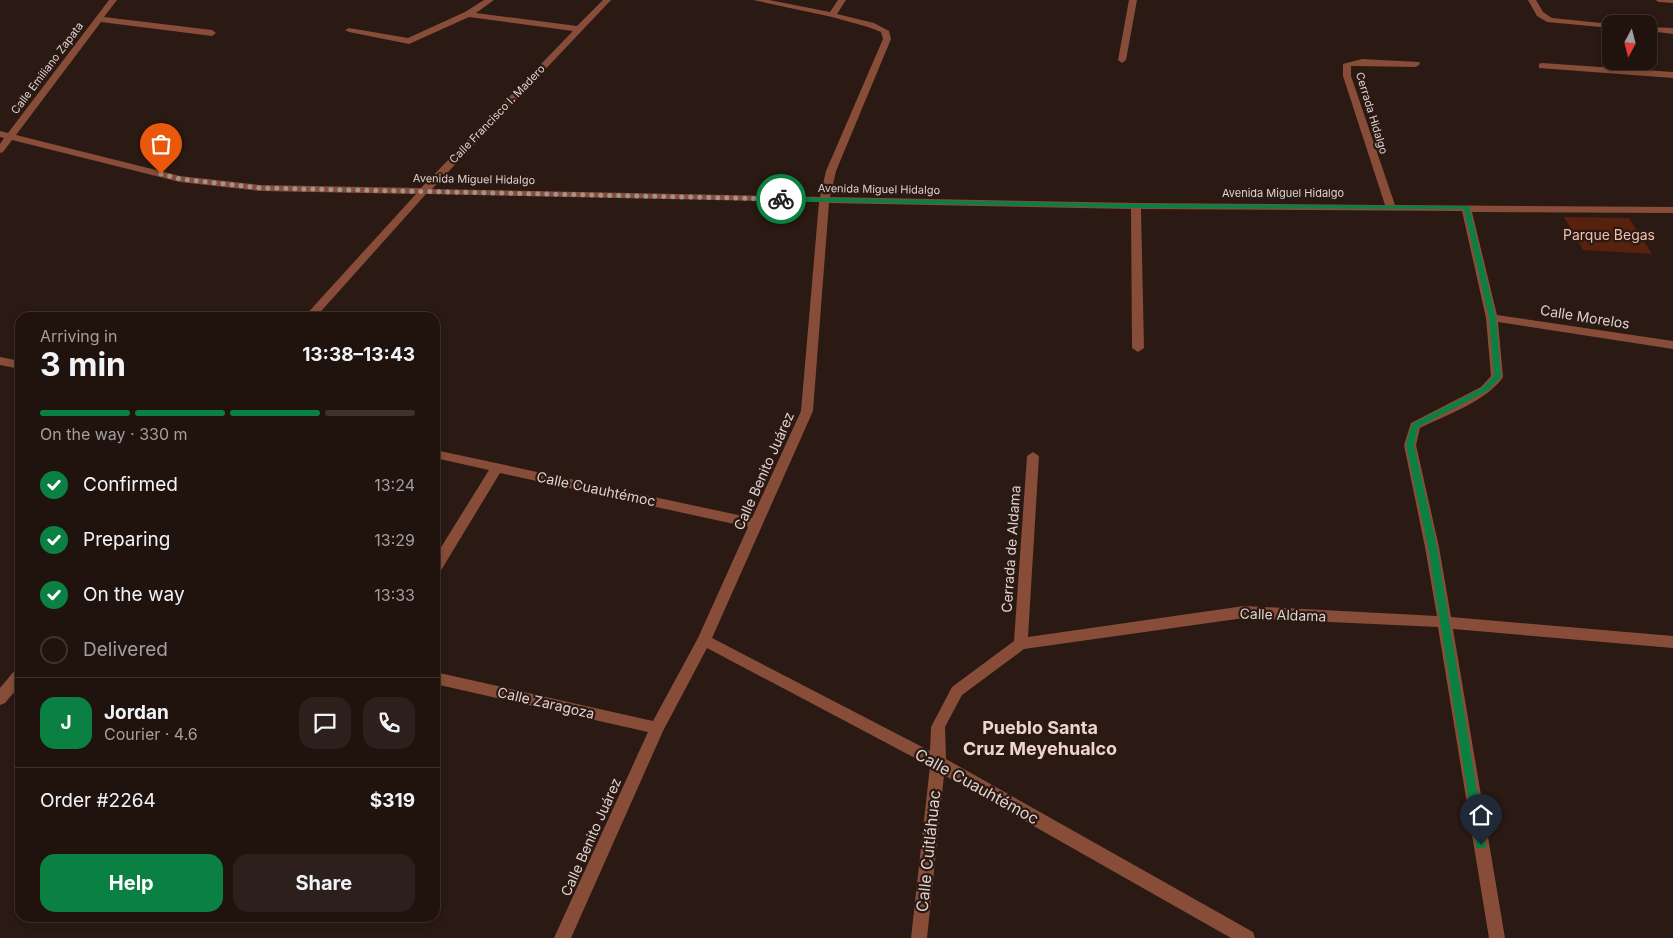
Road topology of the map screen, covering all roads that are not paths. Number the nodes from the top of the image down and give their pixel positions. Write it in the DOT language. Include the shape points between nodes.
graph roads {
  1 [pos="113,0"];
  2 [pos="490,0"];
  3 [pos="607,0"];
  4 [pos="757,0"];
  5 [pos="842,0"];
  6 [pos="1133,0"];
  7 [pos="1532,0"];
  8 [pos="1660,0"];
  9 [pos="1673,2"];
  10 [pos="468,14"];
  11 [pos="832,15"];
  12 [pos="98,19"];
  13 [pos="1602,25"];
  14 [pos="579,29"];
  15 [pos="349,30"];
  16 [pos="1658,30"];
  17 [pos="1673,31"];
  18 [pos="212,33"];
  19 [pos="1122,60"];
  20 [pos="1416,64"];
  21 [pos="1542,66"];
  22 [pos="1673,75"];
  23 [pos="5,135"];
  24 [pos="0,150"];
  25 [pos="424,191"];
  26 [pos="824,200"];
  27 [pos="1136,206"];
  28 [pos="1390,206"];
  29 [pos="1466,208"];
  30 [pos="1673,210"];
  31 [pos="313,312"];
  32 [pos="1492,318"];
  33 [pos="1673,345"];
  34 [pos="1138,348"];
  35 [pos="0,361"];
  36 [pos="15,364"];
  37 [pos="440,455"];
  38 [pos="1033,456"];
  39 [pos="497,467"];
  40 [pos="756,524"];
  41 [pos="440,560"];
  42 [pos="1444,622"];
  43 [pos="704,640"];
  44 [pos="1673,642"];
  45 [pos="1021,644"];
  46 [pos="440,679"];
  47 [pos="15,680"];
  48 [pos="0,699"];
  49 [pos="657,728"];
  50 [pos="938,763"];
  51 [pos="562,938"];
  52 [pos="919,938"];
  53 [pos="1247,938"];
  54 [pos="1496,938"];
  1 -- 12 [label="street, Calle Emiliano Zapata"];
  2 -- 10 [label="street"];
  3 -- 14 [label="street, Calle Francisco I. Madero"];
  4 -- 11 [label="street"];
  5 -- 11 [label="street"];
  6 -- 19 [label="street"];
  7 -- 13 [label="street" via="1540,14 1550,20"];
  8 -- 9 [label="street"];
  10 -- 14 [label="street"];
  10 -- 15 [label="street" via="409,42"];
  11 -- 26 [label="street, Calle Benito Juárez" via="871,25 885,31 887,38 831,170"];
  12 -- 18 [label="street"];
  12 -- 23 [label="street, Calle Emiliano Zapata"];
  14 -- 25 [label="street, Calle Francisco I. Madero"];
  16 -- 17 [label="street"];
  20 -- 28 [label="street, Cerrada Hidalgo" via="1347,64 1347,76"];
  21 -- 22 [label="street"];
  23 -- 24 [label="street, Calle Emiliano Zapata"];
  23 -- 25 [label="street, Avenida Miguel Hidalgo" via="180,179 260,188"];
  25 -- 26 [label="street, Avenida Miguel Hidalgo"];
  25 -- 31 [label="street, Calle Francisco I. Madero"];
  26 -- 27 [label="street, Avenida Miguel Hidalgo"];
  26 -- 40 [label="street, Calle Benito Juárez" via="807,411"];
  27 -- 28 [label="street, Avenida Miguel Hidalgo"];
  27 -- 34 [label="street"];
  28 -- 29 [label="street, Avenida Miguel Hidalgo"];
  29 -- 30 [label="street, Avenida Miguel Hidalgo"];
  29 -- 32 [label="street"];
  32 -- 33 [label="street, Calle Morelos"];
  32 -- 42 [label="street" via="1497,377 1485,390 1415,426 1410,445"];
  35 -- 36 [label="street"];
  37 -- 39 [label="street, Calle Cuauhtémoc"];
  38 -- 45 [label="street, Cerrada de Aldama"];
  39 -- 40 [label="street, Calle Cuauhtémoc"];
  39 -- 41 [label="street"];
  40 -- 43 [label="street, Calle Benito Juárez"];
  42 -- 44 [label="street, Calle Aldama"];
  42 -- 45 [label="street, Calle Aldama" via="1244,612"];
  42 -- 54 [label="street"];
  43 -- 49 [label="street, Calle Benito Juárez"];
  43 -- 50 [label="street, Calle Cuauhtémoc"];
  45 -- 50 [label="street, Calle Aldama" via="957,690 938,727"];
  46 -- 49 [label="street, Calle Zaragoza"];
  47 -- 48 [label="street"];
  49 -- 51 [label="street, Calle Benito Juárez"];
  50 -- 52 [label="street, Calle Cuitláhuac"];
  50 -- 53 [label="street, Calle Cuauhtémoc"];
}
